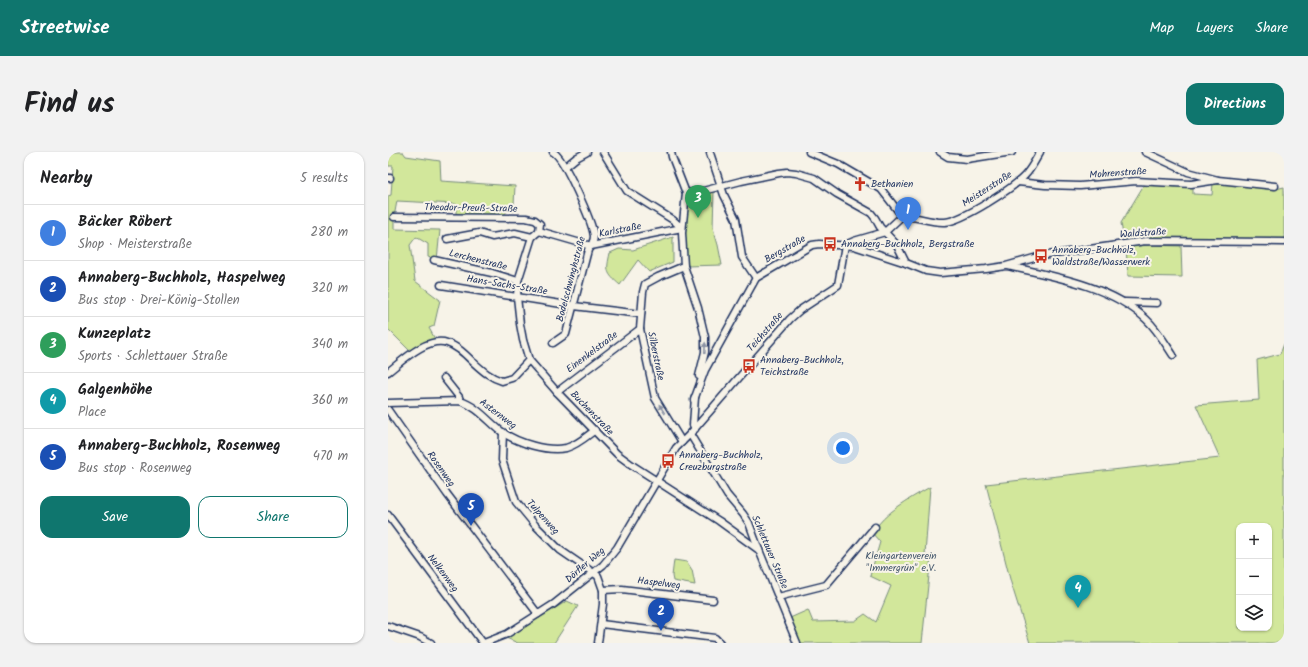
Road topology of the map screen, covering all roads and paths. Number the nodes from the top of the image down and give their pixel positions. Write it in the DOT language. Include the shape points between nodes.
graph roads {
  1 [pos="553,152"];
  2 [pos="587,152"];
  3 [pos="603,152"];
  4 [pos="671,152"];
  5 [pos="809,152"];
  6 [pos="940,152"];
  7 [pos="1012,152"];
  8 [pos="1040,152"];
  9 [pos="1145,152"];
  10 [pos="710,153"];
  11 [pos="566,167"];
  12 [pos="1218,180"];
  13 [pos="1018,182"];
  14 [pos="721,186"];
  15 [pos="1275,186"];
  16 [pos="686,193"];
  17 [pos="902,216"];
  18 [pos="394,217"];
  19 [pos="682,228"];
  20 [pos="539,231"];
  21 [pos="885,232"];
  22 [pos="532,237"];
  23 [pos="447,239"];
  24 [pos="1284,242"];
  25 [pos="845,244"];
  26 [pos="591,246"];
  27 [pos="434,260"];
  28 [pos="906,263"];
  29 [pos="684,266"];
  30 [pos="1006,266"];
  31 [pos="756,278"];
  32 [pos="518,281"];
  33 [pos="441,285"];
  34 [pos="517,297"];
  35 [pos="1123,302"];
  36 [pos="1157,303"];
  37 [pos="574,306"];
  38 [pos="641,314"];
  39 [pos="640,329"];
  40 [pos="553,343"];
  41 [pos="1173,356"];
  42 [pos="529,360"];
  43 [pos="388,372"];
  44 [pos="444,378"];
  45 [pos="557,392"];
  46 [pos="694,400"];
  47 [pos="460,401"];
  48 [pos="388,403"];
  49 [pos="388,410"];
  50 [pos="695,429"];
  51 [pos="594,430"];
  52 [pos="503,432"];
  53 [pos="690,434"];
  54 [pos="682,442"];
  55 [pos="656,481"];
  56 [pos="388,515"];
  57 [pos="875,527"];
  58 [pos="759,550"];
  59 [pos="593,573"];
  60 [pos="603,590"];
  61 [pos="778,597"];
  62 [pos="713,600"];
  63 [pos="538,614"];
  64 [pos="601,624"];
  65 [pos="388,626"];
  66 [pos="431,643"];
  67 [pos="483,643"];
  68 [pos="598,643"];
  69 [pos="720,643"];
  70 [pos="797,643"];
  1 -- 11 [label="street, Bodelschwinghstraße"];
  2 -- 11 [label="street"];
  3 -- 19 [label="street" via="627,191"];
  4 -- 16 [label="street"];
  5 -- 17 [label="street" via="838,164 881,189"];
  6 -- 7 [label="street" via="948,157 967,159"];
  8 -- 13 [label="street, Meisterstraße" via="1028,173"];
  9 -- 12 [label="street" via="1188,172"];
  10 -- 14 [label="street"];
  11 -- 26 [label="street, Bodelschwinghstraße" via="594,237"];
  12 -- 13 [label="street, Mohrenstraße" via="1191,184 1136,181 1080,186"];
  12 -- 15 [label="street"];
  13 -- 17 [label="street, Meisterstraße" via="972,213 955,220 945,222"];
  14 -- 16 [label="street"];
  14 -- 21 [label="street" via="787,172 814,178 871,213"];
  14 -- 31 [label="street" via="736,219 742,257"];
  16 -- 19 [label="street"];
  17 -- 21 [label="street"];
  18 -- 20 [label="street, Theodor-Preuß-Straße" via="526,218 540,224"];
  19 -- 26 [label="street, Karlstraße"];
  19 -- 29 [label="street"];
  20 -- 22 [label="street"];
  20 -- 26 [label="street, Karlstraße"];
  21 -- 25 [label="street"];
  21 -- 28 [label="street" via="897,245"];
  22 -- 23 [label="street" via="515,233 492,237 478,234"];
  22 -- 32 [label="street, Buchenstraße"];
  24 -- 30 [label="street, Waldstraße" via="1145,241 1041,256"];
  25 -- 28 [label="street, Bergstraße"];
  25 -- 31 [label="street, Bergstraße" via="812,245"];
  25 -- 50 [label="street, Teichstraße" via="838,285 790,319"];
  26 -- 37 [label="street, Bodelschwinghstraße"];
  27 -- 32 [label="street, Lerchenstraße"];
  28 -- 30 [label="street, Bergstraße" via="926,271 940,273"];
  29 -- 38 [label="street, Silberstraße" via="645,284"];
  46 -- 29 [label="street, one-way" via="706,352 705,337"];
  30 -- 35 [label="street" via="1066,280"];
  31 -- 46 [label="street, Bergstraße" via="705,370"];
  32 -- 34 [label="street, Buchenstraße"];
  33 -- 34 [label="street, Hans-Sachs-Straße"];
  34 -- 37 [label="street, Hans-Sachs-Straße"];
  34 -- 42 [label="street, Buchenstraße" via="523,340"];
  35 -- 36 [label="street"];
  35 -- 41 [label="street" via="1156,329"];
  37 -- 38 [label="street, Hans-Sachs-Straße"];
  37 -- 40 [label="street, Bodelschwinghstraße" via="566,334"];
  38 -- 39 [label="street, Silberstraße"];
  39 -- 45 [label="street, Einenkelstraße"];
  54 -- 39 [label="street, Silberstraße, one-way" via="655,398"];
  42 -- 43 [label="street" via="512,378 502,381 488,375 458,348 439,342 411,354"];
  42 -- 45 [label="street, Buchenstraße"];
  44 -- 47 [label="street, Asternweg"];
  45 -- 51 [label="street, Buchenstraße"];
  46 -- 50 [label="street"];
  47 -- 48 [label="street"];
  47 -- 52 [label="street, Asternweg" via="468,403"];
  49 -- 63 [label="street, Rosenweg" via="447,494"];
  50 -- 53 [label="street, Teichstraße"];
  51 -- 52 [label="street, Asternweg" via="580,442 567,448 553,449 525,444"];
  51 -- 55 [label="street, Buchenstraße" via="617,454"];
  52 -- 59 [label="street, Tulpenweg" via="502,460 516,502 560,550"];
  53 -- 54 [label="street, Teichstraße"];
  53 -- 58 [label="street, Schlettauer Straße" via="727,496 749,523"];
  54 -- 55 [label="street, Dörfler Weg"];
  55 -- 58 [label="street, Buchenstraße"];
  55 -- 59 [label="street, Dörfler Weg" via="618,548"];
  56 -- 67 [label="street, Nelkenweg"];
  57 -- 61 [label="street" via="826,585"];
  58 -- 61 [label="street, Schlettauer Straße"];
  59 -- 60 [label="street" via="598,576"];
  59 -- 63 [label="street, Dörfler Weg"];
  60 -- 62 [label="street, Haspelweg" via="622,589"];
  60 -- 64 [label="street"];
  61 -- 70 [label="street, Schlettauer Straße"];
  63 -- 67 [label="street, Dörfler Weg" via="507,634"];
  64 -- 68 [label="street"];
  64 -- 69 [label="street" via="715,638"];
  65 -- 66 [label="street"];
}
